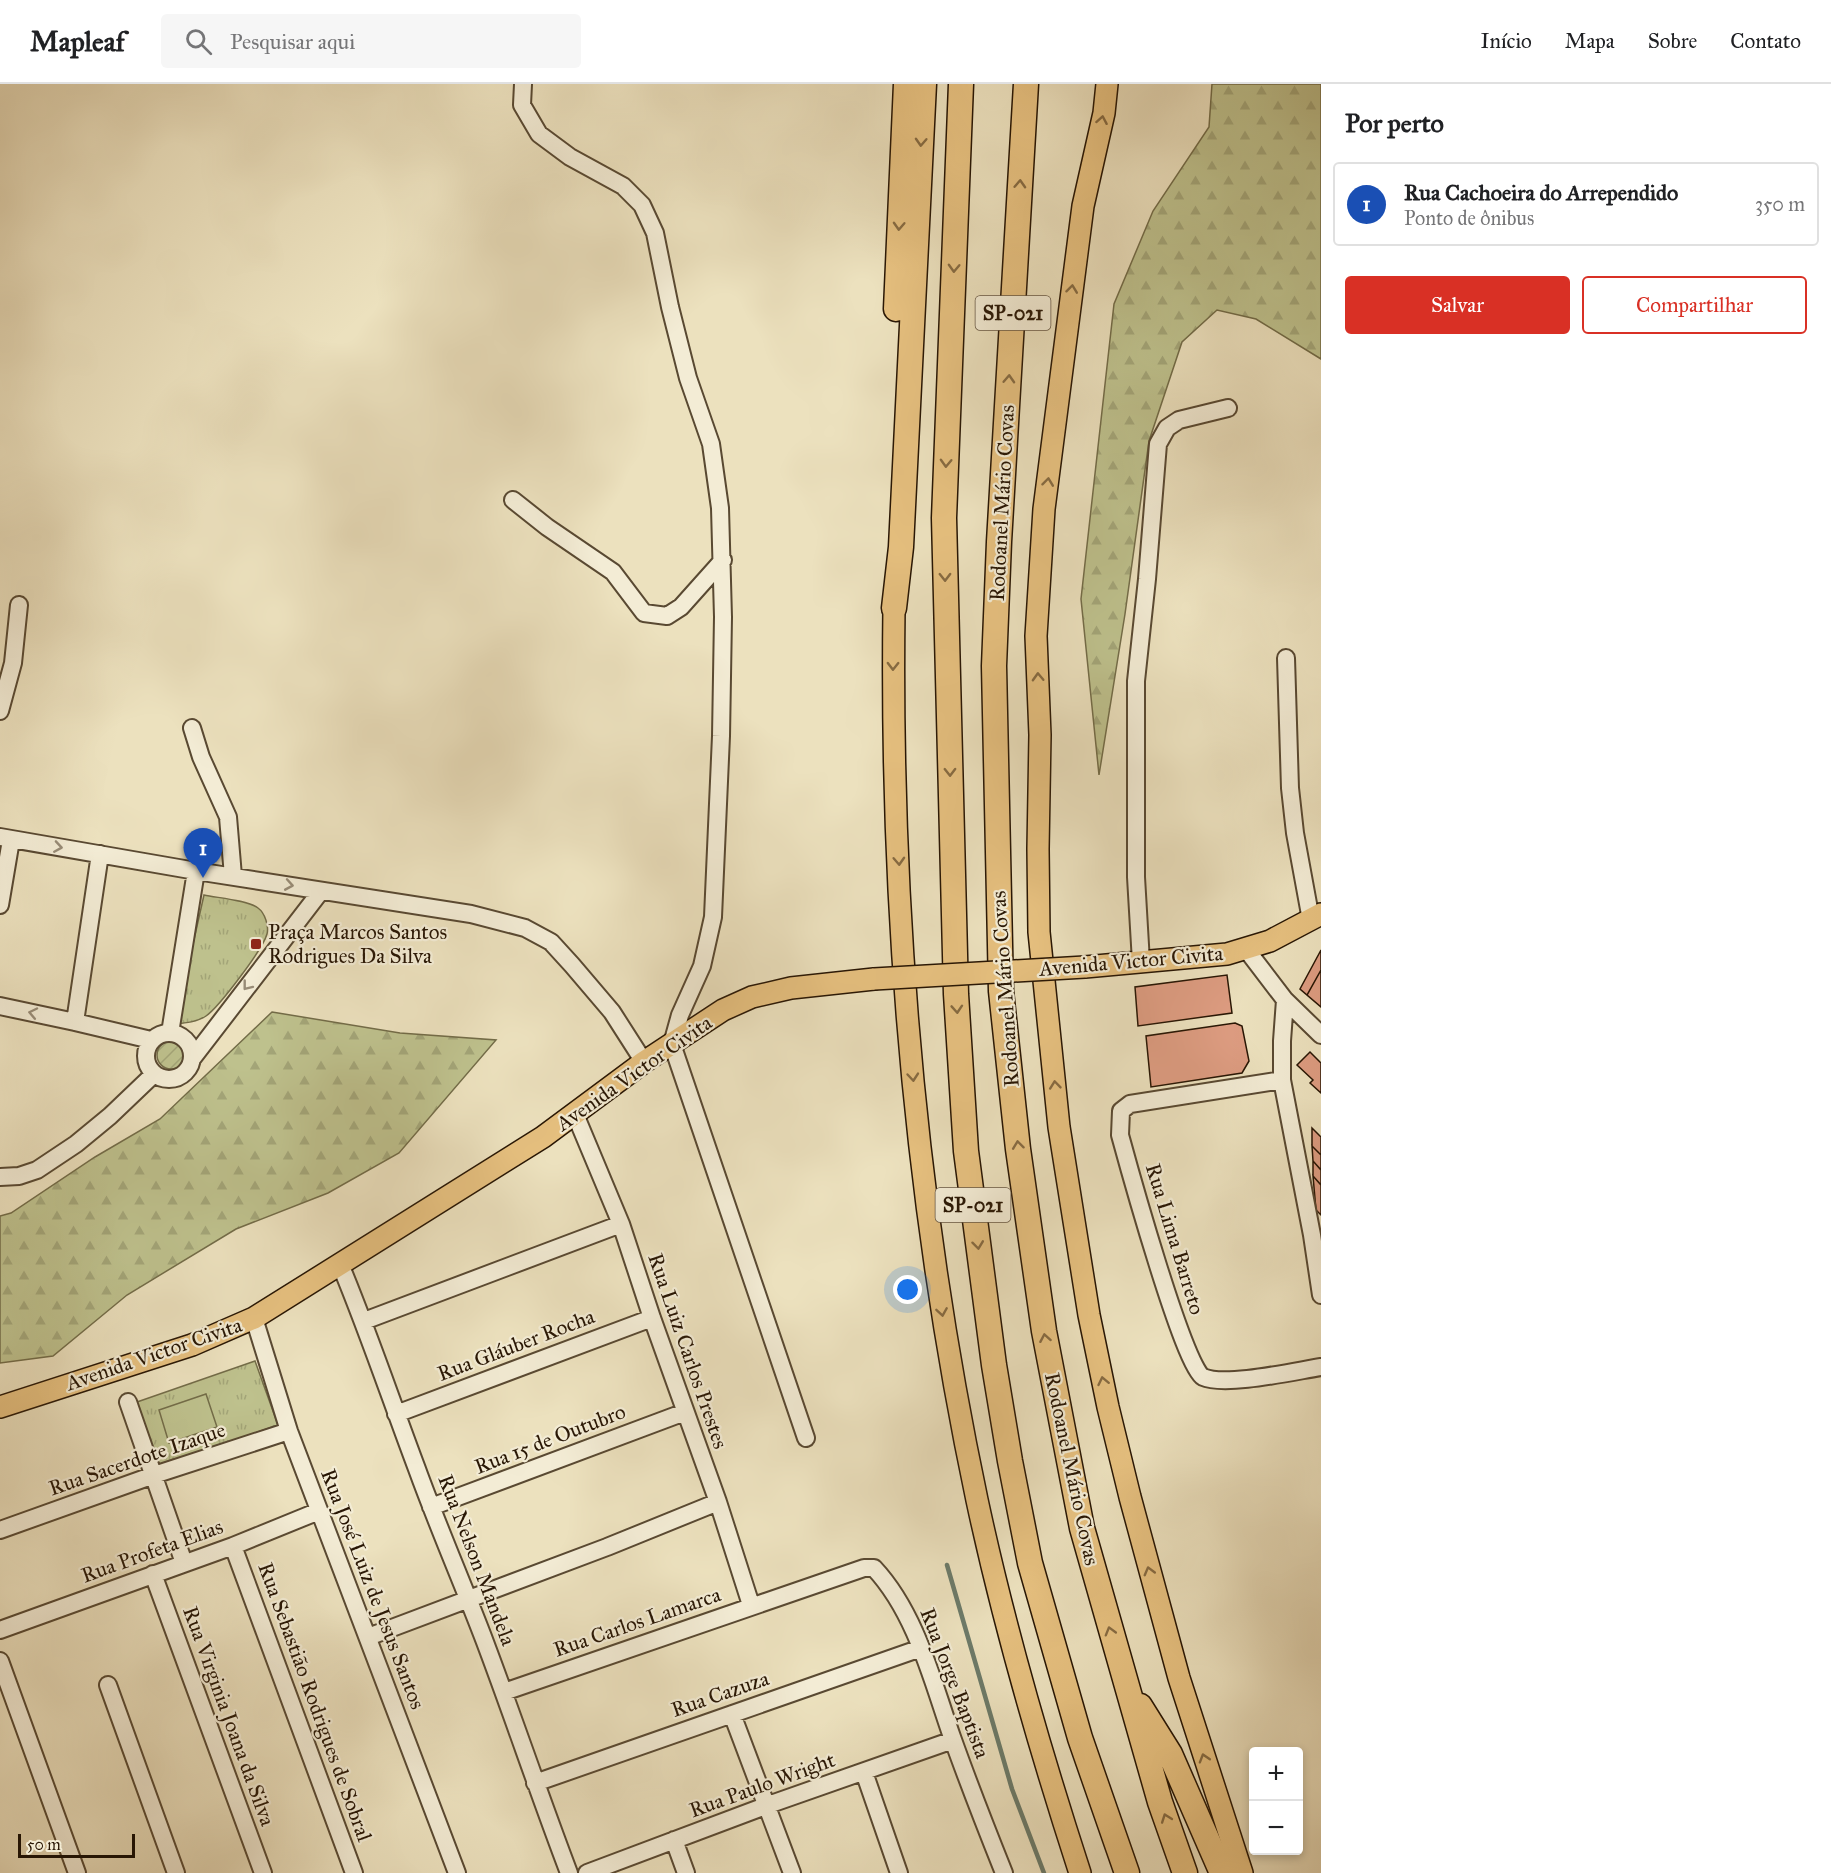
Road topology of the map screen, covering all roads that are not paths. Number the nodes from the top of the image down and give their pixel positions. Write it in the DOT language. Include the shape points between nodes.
graph roads {
  1 [pos="523,84"];
  2 [pos="906,84"];
  3 [pos="924,84"];
  4 [pos="961,84"];
  5 [pos="1026,84"];
  6 [pos="1107,84"];
  7 [pos="1228,408"];
  8 [pos="513,500"];
  9 [pos="723,560"];
  10 [pos="19,605"];
  11 [pos="894,608"];
  12 [pos="1286,658"];
  13 [pos="0,711"];
  14 [pos="192,728"];
  15 [pos="6,838"];
  16 [pos="100,854"];
  17 [pos="196,871"];
  18 [pos="233,876"];
  19 [pos="321,891"];
  20 [pos="0,905"];
  21 [pos="1316,917"];
  22 [pos="1246,949"];
  23 [pos="1141,962"];
  24 [pos="1285,999"];
  25 [pos="0,1006"];
  26 [pos="220,1020"];
  27 [pos="75,1022"];
  28 [pos="176,1035"];
  29 [pos="1321,1035"];
  30 [pos="151,1040"];
  31 [pos="672,1044"];
  32 [pos="192,1059"];
  33 [pos="644,1062"];
  34 [pos="154,1074"];
  35 [pos="1282,1080"];
  36 [pos="575,1114"];
  37 [pos="0,1177"];
  38 [pos="621,1224"];
  39 [pos="1317,1240"];
  40 [pos="340,1264"];
  41 [pos="1321,1295"];
  42 [pos="254,1318"];
  43 [pos="651,1318"];
  44 [pos="364,1321"];
  45 [pos="1321,1367"];
  46 [pos="128,1402"];
  47 [pos="0,1407"];
  48 [pos="685,1412"];
  49 [pos="396,1414"];
  50 [pos="289,1431"];
  51 [pos="806,1438"];
  52 [pos="154,1474"];
  53 [pos="718,1502"];
  54 [pos="431,1507"];
  55 [pos="319,1511"];
  56 [pos="0,1530"];
  57 [pos="233,1546"];
  58 [pos="184,1563"];
  59 [pos="153,1574"];
  60 [pos="469,1599"];
  61 [pos="751,1605"];
  62 [pos="0,1630"];
  63 [pos="368,1637"];
  64 [pos="921,1648"];
  65 [pos="0,1661"];
  66 [pos="1124,1680"];
  67 [pos="108,1684"];
  68 [pos="504,1692"];
  69 [pos="732,1713"];
  70 [pos="953,1740"];
  71 [pos="864,1772"];
  72 [pos="535,1783"];
  73 [pos="768,1805"];
  74 [pos="674,1840"];
  75 [pos="77,1873"];
  76 [pos="176,1873"];
  77 [pos="263,1873"];
  78 [pos="354,1873"];
  79 [pos="457,1873"];
  80 [pos="569,1873"];
  81 [pos="587,1873"];
  82 [pos="686,1873"];
  83 [pos="792,1873"];
  84 [pos="899,1873"];
  85 [pos="1004,1873"];
  86 [pos="1080,1873"];
  87 [pos="1127,1873"];
  88 [pos="1185,1873"];
  89 [pos="1221,1873"];
  90 [pos="1242,1873"];
  1 -- 9 [label="street" via="522,105 539,134 570,157 623,186 642,206 655,233 688,378 711,444"];
  2 -- 11 [label="highway, one-way" via="890,548"];
  3 -- 11 [label="highway, one-way" via="901,548"];
  4 -- 87 [label="highway, SP-021, one-way" via="944,518 956,994 966,1151 994,1365 1030,1563 1080,1737"];
  66 -- 5 [label="highway, Rodoanel Mário Covas / SP-021, one-way" via="1082,1528 1060,1423 1018,1149 1001,992 994,666"];
  90 -- 6 [label="main road, one-way" via="1176,1667 1108,1407 1059,1127 1039,932 1036,636 1044,509 1083,206"];
  7 -- 23 [label="street" via="1179,420 1167,428 1158,444 1136,681 1136,865"];
  8 -- 9 [label="street" via="613,572 644,612 668,616"];
  9 -- 31 [label="street" via="713,917 702,966"];
  10 -- 13 [label="street" via="13,663"];
  11 -- 86 [label="main road, one-way" via="893,726 907,1007 936,1273 962,1426 995,1577 1035,1728"];
  12 -- 21 [label="street" via="1295,833"];
  14 -- 18 [label="street" via="228,817"];
  15 -- 16 [label="street, one-way"];
  15 -- 20 [label="street"];
  16 -- 17 [label="street"];
  16 -- 27 [label="street"];
  17 -- 18 [label="street"];
  17 -- 28 [label="street"];
  18 -- 19 [label="street, one-way"];
  19 -- 26 [label="street, one-way"];
  19 -- 33 [label="street" via="471,914 525,928 551,942 572,964 612,1012"];
  21 -- 22 [label="main road, Avenida Victor Civita"];
  22 -- 23 [label="main road, Avenida Victor Civita"];
  22 -- 24 [label="street"];
  23 -- 31 [label="main road, Avenida Victor Civita, bridge" via="791,988 752,997 723,1010"];
  24 -- 29 [label="street"];
  24 -- 35 [label="street"];
  27 -- 25 [label="street, one-way"];
  26 -- 28 [label="street"];
  26 -- 32 [label="street"];
  27 -- 30 [label="street"];
  28 -- 30 [label="street" via="160,1034"];
  28 -- 32 [label="street" via="190,1046"];
  30 -- 34 [label="street" via="145,1058"];
  31 -- 33 [label="main road, Avenida Victor Civita"];
  31 -- 51 [label="street"];
  32 -- 34 [label="street" via="186,1071 174,1079"];
  33 -- 36 [label="main road, Avenida Victor Civita"];
  34 -- 37 [label="street" via="67,1151 37,1170"];
  35 -- 39 [label="street"];
  35 -- 45 [label="street, Rua Lima Barreto" via="1130,1104 1121,1111 1120,1135 1176,1319 1200,1375 1212,1380 1248,1378"];
  36 -- 38 [label="street, Rua Luiz Carlos Prestes"];
  36 -- 40 [label="main road, Avenida Victor Civita"];
  38 -- 43 [label="street, Rua Luiz Carlos Prestes"];
  38 -- 44 [label="street"];
  39 -- 41 [label="street"];
  40 -- 42 [label="main road, Avenida Victor Civita"];
  40 -- 44 [label="street, Rua Nelson Mandela"];
  42 -- 47 [label="main road, Avenida Victor Civita" via="192,1345"];
  42 -- 50 [label="street, Rua José Luiz de Jesus Santos"];
  43 -- 48 [label="street, Rua Luiz Carlos Prestes"];
  43 -- 49 [label="street, Rua Gláuber Rocha"];
  44 -- 49 [label="street, Rua Nelson Mandela"];
  46 -- 52 [label="street"];
  48 -- 53 [label="street, Rua Luiz Carlos Prestes"];
  48 -- 54 [label="street, Rua 15 de Outubro"];
  49 -- 54 [label="street, Rua Nelson Mandela"];
  50 -- 52 [label="street, Rua Sacerdote Izaque"];
  50 -- 55 [label="street, Rua José Luiz de Jesus Santos"];
  52 -- 56 [label="street, Rua Sacerdote Izaque"];
  52 -- 58 [label="street"];
  53 -- 60 [label="street"];
  53 -- 61 [label="street, Rua Luiz Carlos Prestes"];
  54 -- 60 [label="street, Rua Nelson Mandela"];
  55 -- 57 [label="street, Rua Profeta Elias"];
  55 -- 63 [label="street, Rua José Luiz de Jesus Santos"];
  57 -- 58 [label="street, Rua Profeta Elias"];
  57 -- 78 [label="street, Rua Sebastião Rodrigues de Sobral"];
  58 -- 59 [label="street, Rua Profeta Elias"];
  59 -- 62 [label="street, Rua Profeta Elias"];
  59 -- 77 [label="street, Rua Virginia Joana da Silva"];
  60 -- 63 [label="street"];
  60 -- 68 [label="street, Rua Nelson Mandela"];
  61 -- 64 [label="street, Rua Jorge Baptista" via="874,1568 900,1603"];
  61 -- 68 [label="street, Rua Carlos Lamarca"];
  63 -- 79 [label="street, Rua José Luiz de Jesus Santos"];
  64 -- 69 [label="street, Rua Cazuza"];
  64 -- 70 [label="street, Rua Jorge Baptista"];
  65 -- 75 [label="street"];
  88 -- 66 [label="highway, Rodoanel Mário Covas / SP-021, one-way"];
  66 -- 89 [label="highway" via="1170,1754"];
  67 -- 76 [label="street"];
  68 -- 72 [label="street, Rua Nelson Mandela"];
  69 -- 72 [label="street, Rua Cazuza"];
  69 -- 73 [label="street"];
  70 -- 71 [label="street, Rua Paulo Wright"];
  70 -- 85 [label="street, Rua Jorge Baptista"];
  71 -- 73 [label="street, Rua Paulo Wright"];
  71 -- 84 [label="street"];
  72 -- 80 [label="street, Rua Nelson Mandela"];
  73 -- 74 [label="street, Rua Paulo Wright"];
  73 -- 83 [label="street"];
  74 -- 81 [label="street, Rua Paulo Wright"];
  74 -- 82 [label="street"];
}
